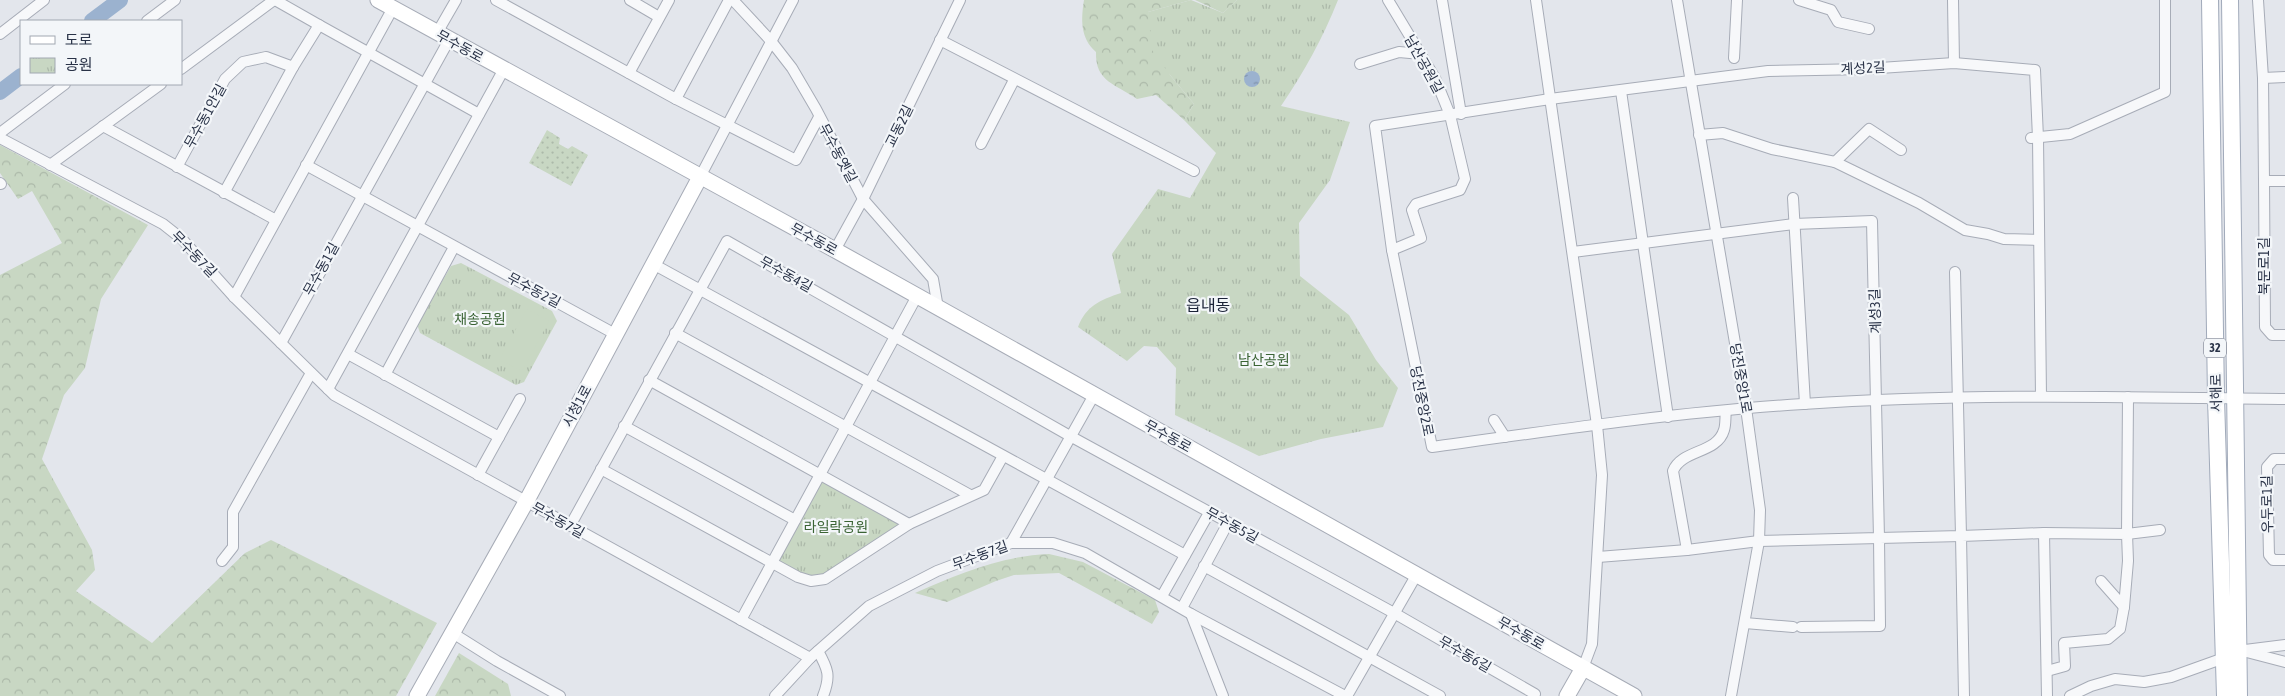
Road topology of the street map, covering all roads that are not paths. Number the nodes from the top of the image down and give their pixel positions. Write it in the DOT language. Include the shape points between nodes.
graph roads {
  1 [pos="44,0"];
  2 [pos="175,0"];
  3 [pos="275,0"];
  4 [pos="378,0"];
  5 [pos="456,0"];
  6 [pos="496,0"];
  7 [pos="630,0"];
  8 [pos="668,0"];
  9 [pos="731,0"];
  10 [pos="793,0"];
  11 [pos="960,0"];
  12 [pos="1388,0"];
  13 [pos="1442,0"];
  14 [pos="1536,0"];
  15 [pos="1677,0"];
  16 [pos="1736,0"];
  17 [pos="1799,0"];
  18 [pos="1953,0"];
  19 [pos="2165,0"];
  20 [pos="2210,0"];
  21 [pos="2230,0"];
  22 [pos="2258,0"];
  23 [pos="393,8"];
  24 [pos="659,17"];
  25 [pos="148,20"];
  26 [pos="318,26"];
  27 [pos="1869,28"];
  28 [pos="1,31"];
  29 [pos="443,37"];
  30 [pos="940,40"];
  31 [pos="771,41"];
  32 [pos="368,52"];
  33 [pos="1421,54"];
  34 [pos="1734,58"];
  35 [pos="1954,63"];
  36 [pos="1360,64"];
  37 [pos="182,67"];
  38 [pos="293,68"];
  39 [pos="504,70"];
  40 [pos="629,72"];
  41 [pos="2285,77"];
  42 [pos="2263,78"];
  43 [pos="1014,80"];
  44 [pos="1692,83"];
  45 [pos="424,84"];
  46 [pos="64,85"];
  47 [pos="160,85"];
  48 [pos="1621,91"];
  49 [pos="676,99"];
  50 [pos="1550,99"];
  51 [pos="479,114"];
  52 [pos="1461,114"];
  53 [pos="1450,115"];
  54 [pos="819,117"];
  55 [pos="727,125"];
  56 [pos="103,126"];
  57 [pos="0,133"];
  58 [pos="1699,135"];
  59 [pos="0,138"];
  60 [pos="2034,138"];
  61 [pos="981,144"];
  62 [pos="1901,150"];
  63 [pos="1836,162"];
  64 [pos="50,165"];
  65 [pos="306,165"];
  66 [pos="176,167"];
  67 [pos="1194,171"];
  68 [pos="700,177"];
  69 [pos="2285,181"];
  70 [pos="2264,182"];
  71 [pos="224,193"];
  72 [pos="362,196"];
  73 [pos="1793,198"];
  74 [pos="863,199"];
  75 [pos="276,220"];
  76 [pos="1794,224"];
  77 [pos="416,226"];
  78 [pos="1716,235"];
  79 [pos="2039,240"];
  80 [pos="1642,243"];
  81 [pos="454,247"];
  82 [pos="835,250"];
  83 [pos="1392,250"];
  84 [pos="1573,252"];
  85 [pos="653,264"];
  86 [pos="1955,272"];
  87 [pos="699,289"];
  88 [pos="917,296"];
  89 [pos="234,297"];
  90 [pos="938,308"];
  91 [pos="615,334"];
  92 [pos="675,334"];
  93 [pos="894,335"];
  94 [pos="2285,335"];
  95 [pos="281,342"];
  96 [pos="348,354"];
  97 [pos="311,373"];
  98 [pos="385,374"];
  99 [pos="649,380"];
  100 [pos="869,381"];
  101 [pos="328,390"];
  102 [pos="1094,395"];
  103 [pos="2041,396"];
  104 [pos="2128,397"];
  105 [pos="1957,398"];
  106 [pos="2216,398"];
  107 [pos="2236,398"];
  108 [pos="520,399"];
  109 [pos="2285,399"];
  110 [pos="1877,402"];
  111 [pos="1805,404"];
  112 [pos="1746,408"];
  113 [pos="1726,411"];
  114 [pos="1668,417"];
  115 [pos="1494,420"];
  116 [pos="1597,425"];
  117 [pos="624,426"];
  118 [pos="845,426"];
  119 [pos="1070,436"];
  120 [pos="499,437"];
  121 [pos="1505,437"];
  122 [pos="1004,456"];
  123 [pos="2285,459"];
  124 [pos="601,469"];
  125 [pos="819,473"];
  126 [pos="478,475"];
  127 [pos="1046,479"];
  128 [pos="970,495"];
  129 [pos="526,502"];
  130 [pos="1209,513"];
  131 [pos="795,520"];
  132 [pos="1228,523"];
  133 [pos="909,524"];
  134 [pos="570,526"];
  135 [pos="2160,530"];
  136 [pos="2044,533"];
  137 [pos="2127,534"];
  138 [pos="1960,536"];
  139 [pos="1879,538"];
  140 [pos="1759,541"];
  141 [pos="1011,543"];
  142 [pos="1687,550"];
  143 [pos="1185,555"];
  144 [pos="1598,557"];
  145 [pos="222,560"];
  146 [pos="2285,560"];
  147 [pos="772,562"];
  148 [pos="1204,566"];
  149 [pos="1417,574"];
  150 [pos="2101,580"];
  151 [pos="1162,596"];
  152 [pos="2124,607"];
  153 [pos="1182,608"];
  154 [pos="1191,614"];
  155 [pos="1394,614"];
  156 [pos="741,620"];
  157 [pos="1744,623"];
  158 [pos="451,632"];
  159 [pos="2285,645"];
  160 [pos="818,650"];
  161 [pos="2240,650"];
  162 [pos="1369,656"];
  163 [pos="810,658"];
  164 [pos="2224,658"];
  165 [pos="2285,662"];
  166 [pos="1583,668"];
  167 [pos="2046,671"];
  168 [pos="1225,695"];
  169 [pos="416,696"];
  170 [pos="560,696"];
  171 [pos="775,696"];
  172 [pos="823,696"];
  173 [pos="1346,696"];
  174 [pos="1440,696"];
  175 [pos="1534,696"];
  176 [pos="1567,696"];
  177 [pos="1634,696"];
  178 [pos="1732,696"];
  179 [pos="1964,696"];
  180 [pos="2047,696"];
  181 [pos="2070,696"];
  182 [pos="2225,696"];
  183 [pos="2239,696"];
  1 -- 28 [label="street"];
  2 -- 25 [label="street"];
  3 -- 26 [label="street"];
  3 -- 37 [label="street"];
  4 -- 23 [label="street, 무수동로"];
  5 -- 29 [label="street, 무수동1길"];
  6 -- 40 [label="street"];
  7 -- 24 [label="street"];
  8 -- 24 [label="street"];
  9 -- 31 [label="street, 무수동옛길"];
  9 -- 49 [label="street"];
  10 -- 31 [label="street"];
  11 -- 30 [label="street, 교동2길"];
  12 -- 33 [label="street, 남산공원길"];
  13 -- 52 [label="street"];
  14 -- 50 [label="street"];
  15 -- 44 [label="street, 당진중앙1로"];
  16 -- 34 [label="street"];
  17 -- 27 [label="street" via="1830,10 1838,22"];
  18 -- 35 [label="street"];
  19 -- 60 [label="street" via="2165,92 2070,134"];
  20 -- 106 [label="main road, 서해로 / 32"];
  21 -- 107 [label="main road, 서해로"];
  22 -- 42 [label="street, 북문로1길"];
  23 -- 29 [label="street, 무수동로"];
  23 -- 32 [label="street"];
  24 -- 40 [label="street"];
  26 -- 32 [label="street"];
  26 -- 38 [label="street"];
  29 -- 39 [label="street, 무수동로"];
  29 -- 45 [label="street, 무수동1길"];
  30 -- 43 [label="street"];
  30 -- 74 [label="street, 교동2길"];
  31 -- 54 [label="street, 무수동옛길" via="792,68"];
  31 -- 55 [label="street"];
  32 -- 45 [label="street"];
  32 -- 65 [label="street"];
  33 -- 36 [label="street" via="1399,52"];
  33 -- 53 [label="street, 남산공원길"];
  35 -- 44 [label="street, 계성2길" via="1768,71"];
  35 -- 60 [label="street, 계성2길" via="2035,70"];
  38 -- 66 [label="street, 무수동1안길" via="266,57 243,62 225,79"];
  38 -- 71 [label="street"];
  39 -- 51 [label="street"];
  39 -- 68 [label="street, 무수동로"];
  40 -- 49 [label="street"];
  41 -- 42 [label="street"];
  42 -- 70 [label="street, 북문로1길"];
  43 -- 61 [label="street"];
  43 -- 67 [label="street"];
  44 -- 48 [label="street"];
  44 -- 58 [label="street, 당진중앙1로"];
  45 -- 51 [label="street"];
  45 -- 72 [label="street, 무수동1길"];
  46 -- 57 [label="street"];
  47 -- 56 [label="street"];
  48 -- 50 [label="street"];
  48 -- 80 [label="street"];
  49 -- 55 [label="street"];
  50 -- 52 [label="street"];
  50 -- 84 [label="street"];
  51 -- 77 [label="street"];
  52 -- 53 [label="street"];
  53 -- 83 [label="street" via="1465,179 1460,190 1416,204 1412,210 1421,238"];
  53 -- 83 [label="street, 당진중앙2로" via="1375,126"];
  54 -- 55 [label="street" via="796,160"];
  54 -- 74 [label="street, 무수동옛길"];
  55 -- 68 [label="street"];
  56 -- 64 [label="street"];
  56 -- 66 [label="street"];
  58 -- 63 [label="street" via="1723,133 1772,149"];
  58 -- 78 [label="street, 당진중앙1로"];
  59 -- 64 [label="street, 무수동7길"];
  60 -- 79 [label="street"];
  62 -- 63 [label="street" via="1869,128"];
  63 -- 79 [label="street" via="1965,230 2004,240"];
  64 -- 89 [label="street, 무수동7길" via="163,224 182,239"];
  65 -- 72 [label="street"];
  65 -- 75 [label="street"];
  66 -- 71 [label="street"];
  68 -- 82 [label="street, 무수동로"];
  68 -- 85 [label="street, 시청1로"];
  69 -- 70 [label="street"];
  70 -- 94 [label="street, 북문로1길" via="2265,328 2272,335"];
  71 -- 75 [label="street"];
  72 -- 77 [label="street"];
  72 -- 95 [label="street, 무수동1길"];
  73 -- 76 [label="street"];
  74 -- 82 [label="street, 교동2길"];
  74 -- 90 [label="street, 무수동옛길" via="933,279"];
  75 -- 89 [label="street"];
  76 -- 78 [label="street"];
  76 -- 110 [label="street, 계성3길" via="1872,221"];
  76 -- 111 [label="street"];
  77 -- 81 [label="street, 무수동2길"];
  77 -- 96 [label="street"];
  78 -- 80 [label="street"];
  78 -- 112 [label="street, 당진중앙1로"];
  79 -- 103 [label="street"];
  80 -- 84 [label="street"];
  80 -- 114 [label="street"];
  81 -- 91 [label="street, 무수동2길"];
  81 -- 98 [label="street"];
  82 -- 88 [label="street, 무수동로"];
  83 -- 121 [label="street, 당진중앙2로" via="1432,447"];
  84 -- 116 [label="street"];
  85 -- 87 [label="street"];
  85 -- 91 [label="street, 시청1로"];
  86 -- 105 [label="street"];
  87 -- 92 [label="street, 무수동4길"];
  87 -- 93 [label="street, 무수동4길" via="726,241"];
  87 -- 100 [label="street"];
  88 -- 90 [label="street, 무수동로"];
  88 -- 93 [label="street"];
  89 -- 95 [label="street, 무수동7길"];
  90 -- 102 [label="street, 무수동로"];
  91 -- 129 [label="street, 시청1로"];
  92 -- 99 [label="street, 무수동4길"];
  92 -- 118 [label="street"];
  93 -- 100 [label="street"];
  93 -- 119 [label="street, 무수동4길"];
  95 -- 97 [label="street, 무수동7길"];
  96 -- 98 [label="street"];
  96 -- 101 [label="street"];
  97 -- 101 [label="street, 무수동7길"];
  97 -- 145 [label="street" via="233,512 233,547"];
  98 -- 120 [label="street"];
  99 -- 117 [label="street, 무수동4길"];
  99 -- 125 [label="street"];
  100 -- 118 [label="street"];
  100 -- 122 [label="street"];
  101 -- 126 [label="street, 무수동7길"];
  102 -- 119 [label="street"];
  102 -- 149 [label="street, 무수동로"];
  103 -- 104 [label="street"];
  103 -- 105 [label="street"];
  104 -- 106 [label="street"];
  104 -- 137 [label="street"];
  105 -- 110 [label="street"];
  105 -- 138 [label="street"];
  106 -- 107 [label="street"];
  106 -- 164 [label="main road, 서해로 / 32"];
  107 -- 109 [label="street"];
  107 -- 161 [label="main road, 서해로"];
  108 -- 120 [label="street"];
  110 -- 111 [label="street"];
  110 -- 139 [label="street, 계성3길"];
  111 -- 112 [label="street"];
  112 -- 113 [label="street, 당진중앙2로"];
  112 -- 140 [label="street, 당진중앙1로" via="1760,510"];
  113 -- 114 [label="street, 당진중앙2로"];
  113 -- 142 [label="street" via="1724,432 1716,443 1682,459 1673,471"];
  114 -- 116 [label="street, 당진중앙2로"];
  115 -- 121 [label="street"];
  116 -- 121 [label="street, 당진중앙2로"];
  116 -- 144 [label="street" via="1602,476"];
  117 -- 124 [label="street, 무수동4길"];
  117 -- 131 [label="street"];
  118 -- 125 [label="street"];
  118 -- 128 [label="street"];
  119 -- 127 [label="street"];
  119 -- 130 [label="street, 무수동5길"];
  120 -- 126 [label="street"];
  122 -- 127 [label="street"];
  122 -- 128 [label="street" via="984,490"];
  123 -- 146 [label="street, 우두로1길" via="2274,459 2266,467 2269,556 2273,560"];
  124 -- 134 [label="street, 무수동4길"];
  124 -- 147 [label="street"];
  125 -- 131 [label="street"];
  125 -- 133 [label="street"];
  126 -- 129 [label="street, 무수동7길"];
  127 -- 141 [label="street"];
  127 -- 143 [label="street"];
  128 -- 133 [label="street"];
  129 -- 134 [label="street, 무수동7길"];
  129 -- 158 [label="street, 시청1로"];
  130 -- 132 [label="street, 무수동5길"];
  130 -- 143 [label="street"];
  131 -- 147 [label="street"];
  132 -- 148 [label="street"];
  132 -- 155 [label="street, 무수동5길"];
  133 -- 147 [label="street" via="825,579 805,580"];
  134 -- 156 [label="street, 무수동7길"];
  135 -- 137 [label="street"];
  136 -- 137 [label="street"];
  136 -- 138 [label="street"];
  136 -- 167 [label="street"];
  137 -- 152 [label="street"];
  138 -- 139 [label="street"];
  138 -- 179 [label="street"];
  139 -- 140 [label="street"];
  139 -- 157 [label="street, 계성3길" via="1880,626 1797,627"];
  140 -- 142 [label="street"];
  140 -- 157 [label="street, 당진중앙1로"];
  141 -- 151 [label="street, 무수동7길" via="1054,543 1085,553"];
  141 -- 160 [label="street, 무수동7길" via="937,571 869,606"];
  142 -- 144 [label="street"];
  143 -- 151 [label="street"];
  144 -- 166 [label="street" via="1592,644"];
  147 -- 156 [label="street"];
  148 -- 153 [label="street"];
  148 -- 162 [label="street"];
  149 -- 155 [label="street"];
  149 -- 166 [label="street, 무수동로"];
  150 -- 152 [label="street"];
  151 -- 153 [label="street, 무수동7길"];
  152 -- 167 [label="street" via="2120,629 2108,639 2064,644 2065,666"];
  153 -- 154 [label="street, 무수동7길"];
  154 -- 168 [label="street"];
  154 -- 173 [label="street, 무수동7길"];
  155 -- 162 [label="street"];
  155 -- 175 [label="street, 무수동6길"];
  156 -- 163 [label="street, 무수동7길"];
  157 -- 178 [label="street, 당진중앙1로"];
  158 -- 169 [label="street, 시청1로"];
  158 -- 170 [label="street"];
  159 -- 161 [label="street"];
  160 -- 163 [label="street, 무수동7길"];
  160 -- 172 [label="street" via="828,674"];
  161 -- 165 [label="street"];
  161 -- 183 [label="main road, 서해로"];
  162 -- 173 [label="street"];
  162 -- 174 [label="street"];
  163 -- 171 [label="street, 무수동7길"];
  164 -- 181 [label="street" via="2171,677 2144,682 2115,679"];
  164 -- 182 [label="main road, 서해로 / 32"];
  166 -- 176 [label="street"];
  166 -- 177 [label="street, 무수동로"];
  167 -- 180 [label="street"];
}
